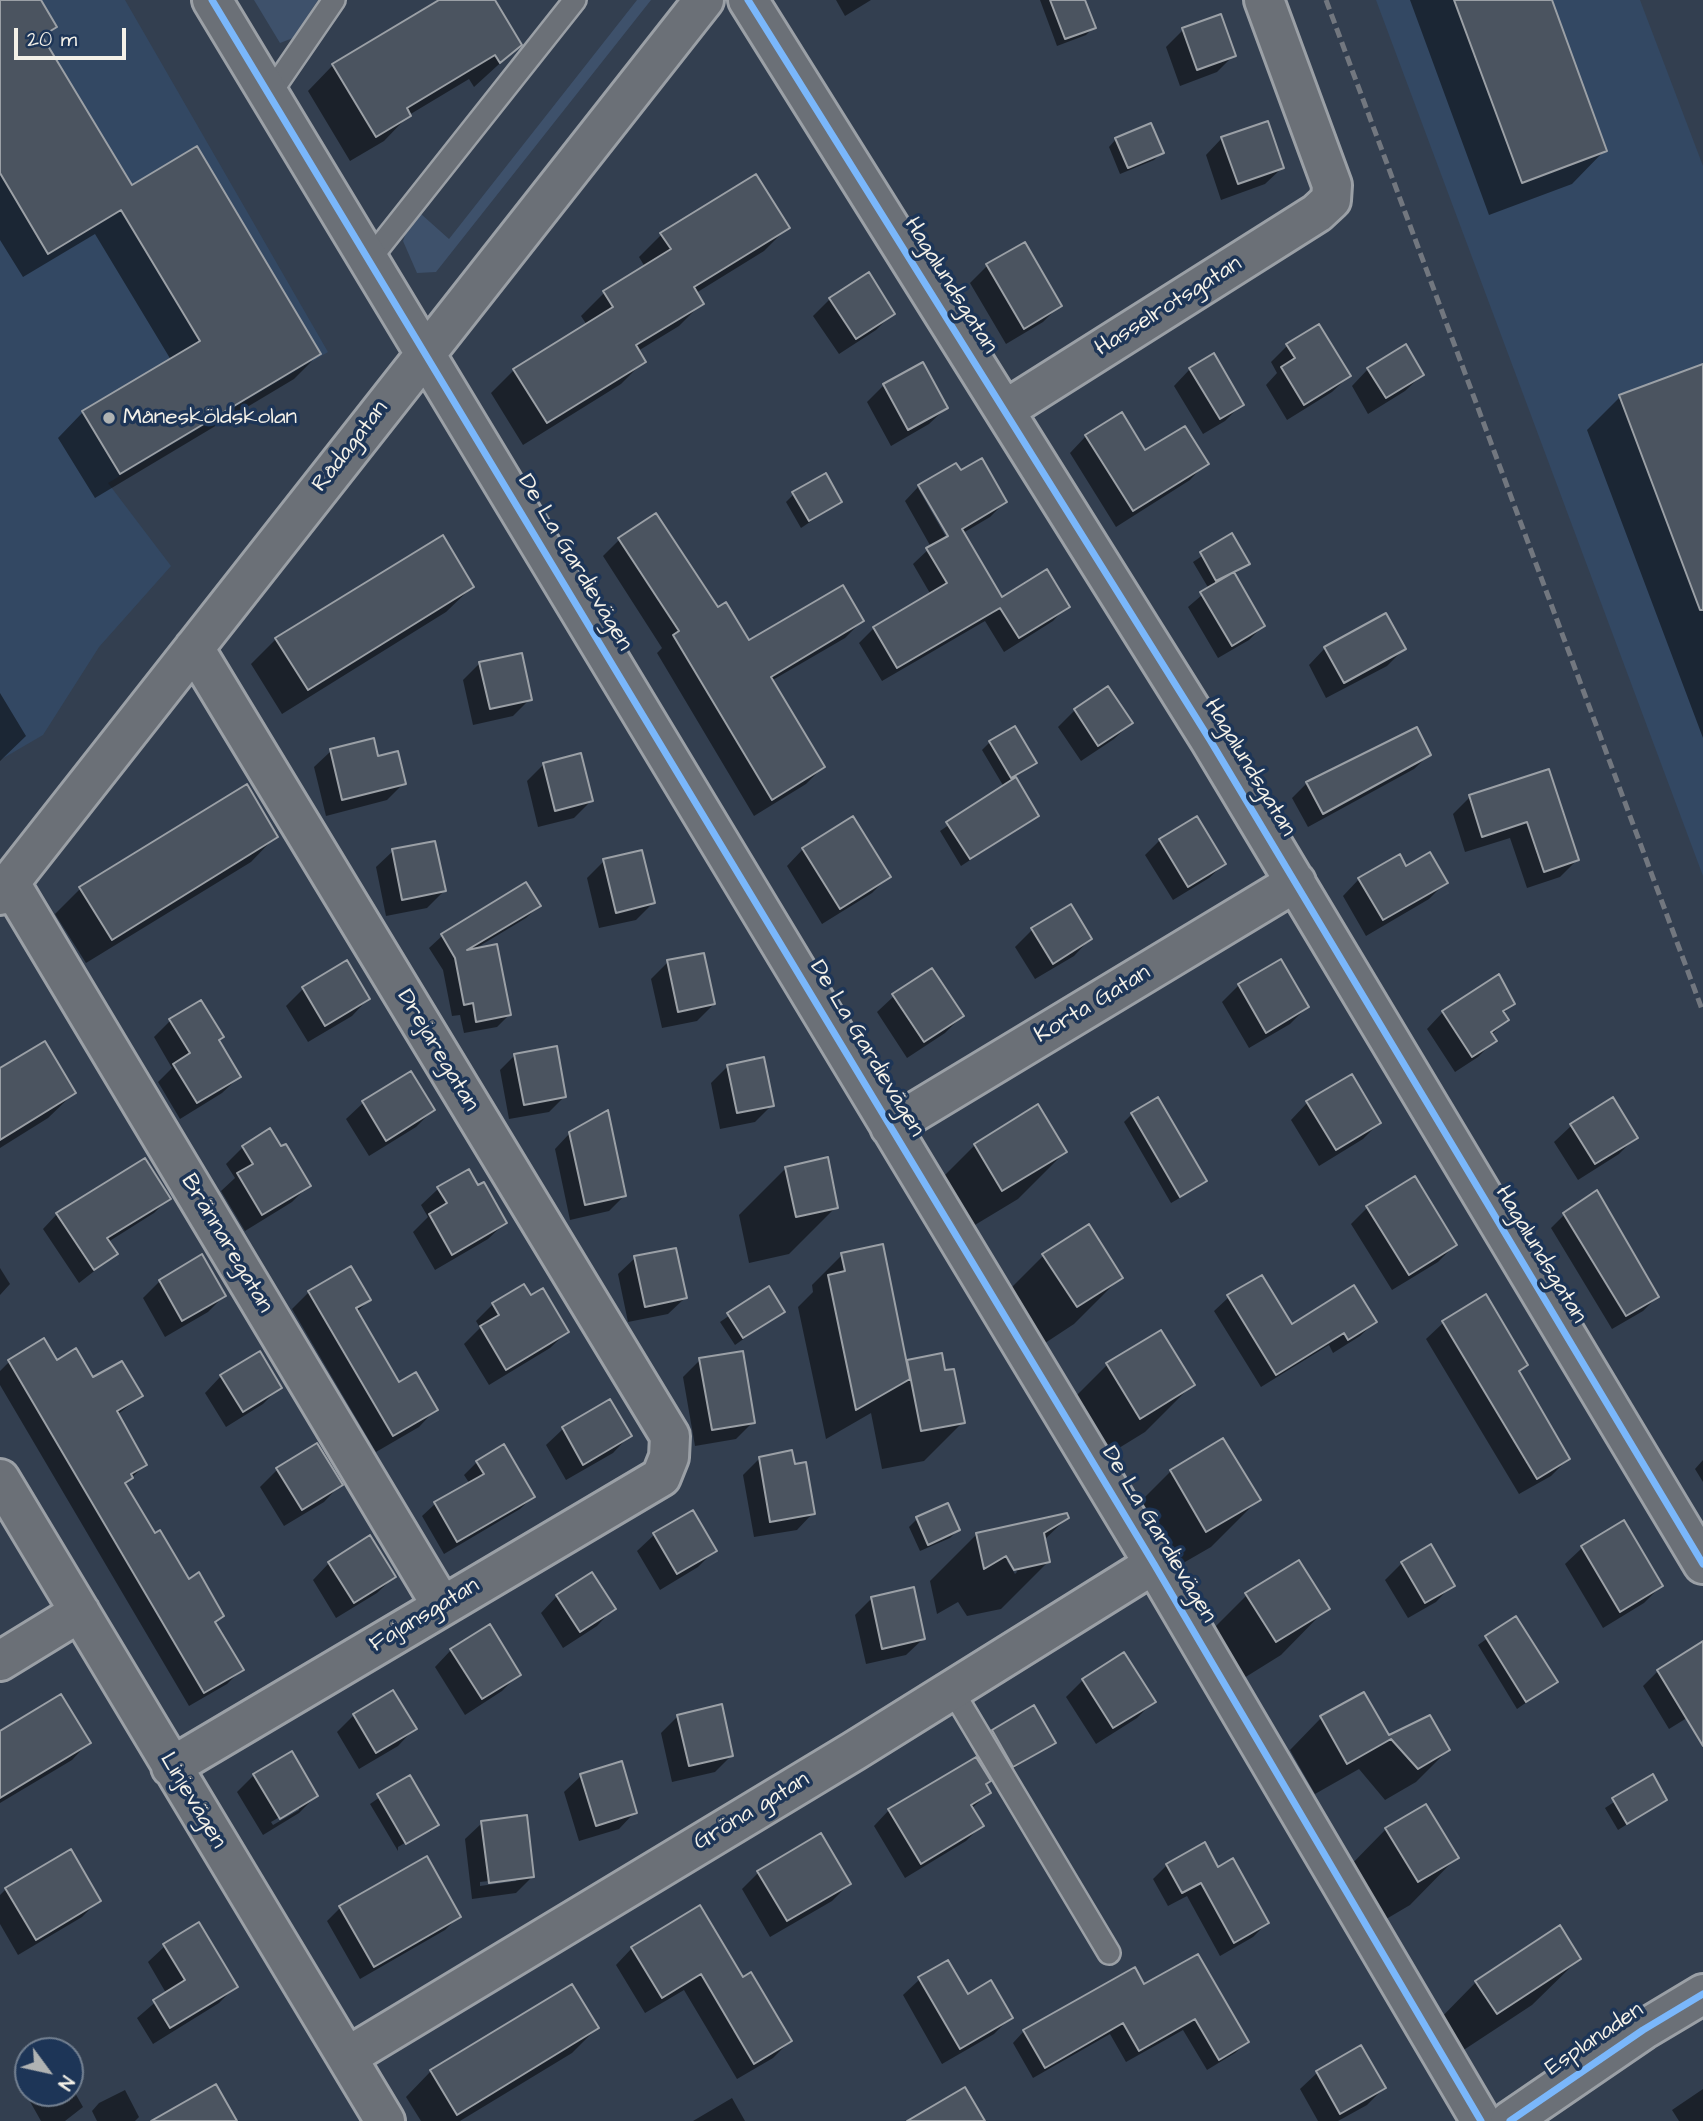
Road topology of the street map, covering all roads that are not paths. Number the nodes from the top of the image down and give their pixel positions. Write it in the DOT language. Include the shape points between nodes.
graph roads {
  1 [pos="212,0"];
  2 [pos="334,0"];
  3 [pos="575,0"];
  4 [pos="704,0"];
  5 [pos="748,0"];
  6 [pos="1264,0"];
  7 [pos="269,95"];
  8 [pos="369,260"];
  9 [pos="425,352"];
  10 [pos="1005,410"];
  11 [pos="194,648"];
  12 [pos="1296,882"];
  13 [pos="5,889"];
  14 [pos="890,1127"];
  15 [pos="669,1457"];
  16 [pos="0,1479"];
  17 [pos="1154,1563"];
  18 [pos="1703,1564"];
  19 [pos="442,1606"];
  20 [pos="80,1612"];
  21 [pos="0,1661"];
  22 [pos="952,1690"];
  23 [pos="171,1767"];
  24 [pos="1109,1953"];
  25 [pos="1703,1994"];
  26 [pos="347,2057"];
  27 [pos="385,2121"];
  28 [pos="1481,2121"];
  29 [pos="1510,2121"];
  1 -- 7 [label="street, De La Gardievägen"];
  2 -- 7 [label="lane"];
  3 -- 8 [label="lane"];
  4 -- 9 [label="street, Rådagatan"];
  5 -- 10 [label="street, Hagalundsgatan"];
  6 -- 10 [label="street, Hasselrotsgatan" via="1332,185 1331,200"];
  7 -- 8 [label="street, De La Gardievägen"];
  8 -- 9 [label="street, De La Gardievägen"];
  9 -- 11 [label="street, Rådagatan"];
  9 -- 14 [label="street, De La Gardievägen"];
  10 -- 12 [label="street, Hagalundsgatan"];
  11 -- 13 [label="street, Rådagatan"];
  11 -- 15 [label="street, Drejaregatan" via="670,1436"];
  12 -- 14 [label="street, Korta Gatan"];
  12 -- 18 [label="street, Hagalundsgatan"];
  13 -- 19 [label="street, Brännaregatan"];
  14 -- 17 [label="street, De La Gardievägen"];
  15 -- 19 [label="street, Fajansgatan" via="660,1477"];
  16 -- 20 [label="street, Linjevägen"];
  17 -- 22 [label="street, Gröna gatan"];
  17 -- 28 [label="street, De La Gardievägen"];
  19 -- 23 [label="street, Fajansgatan"];
  20 -- 21 [label="street"];
  20 -- 23 [label="street, Linjevägen"];
  22 -- 24 [label="lane"];
  22 -- 26 [label="street, Gröna gatan"];
  23 -- 26 [label="street, Linjevägen"];
  25 -- 29 [label="street, Esplanaden"];
  26 -- 27 [label="street, Linjevägen"];
}
